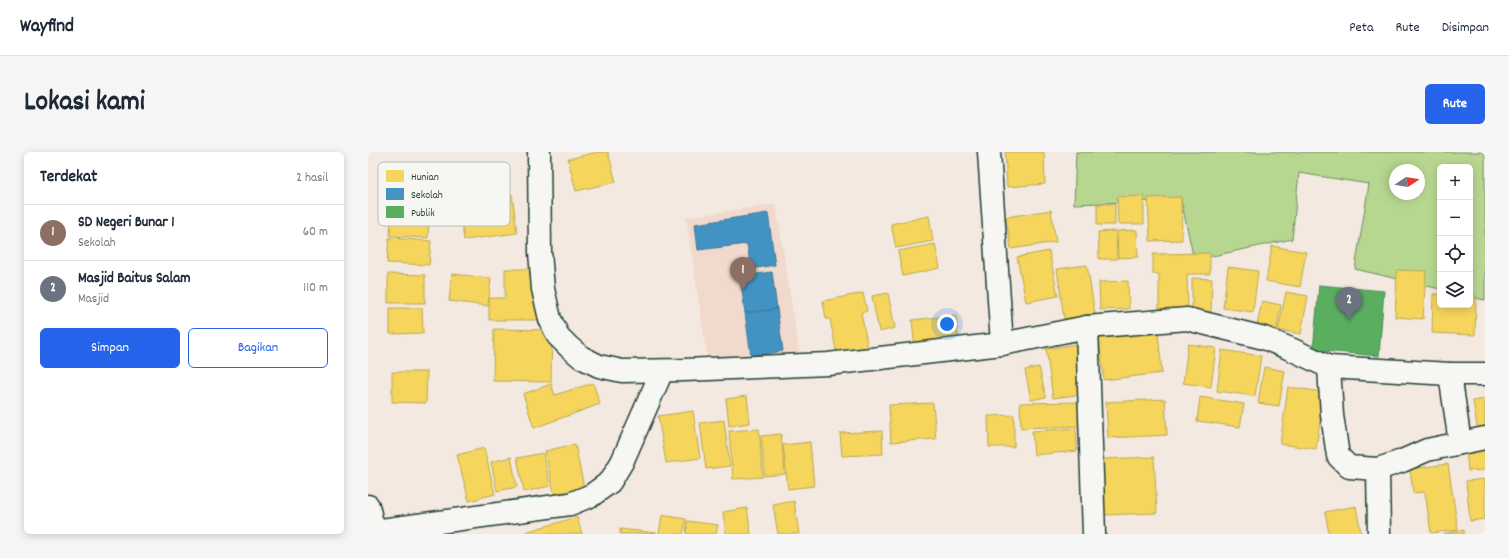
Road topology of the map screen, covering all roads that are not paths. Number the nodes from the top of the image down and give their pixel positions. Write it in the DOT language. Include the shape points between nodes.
graph roads {
  1 [pos="539,152"];
  2 [pos="988,152"];
  3 [pos="1087,327"];
  4 [pos="1002,344"];
  5 [pos="1328,368"];
  6 [pos="662,371"];
  7 [pos="1450,374"];
  8 [pos="1485,374"];
  9 [pos="1485,438"];
  10 [pos="1460,444"];
  11 [pos="1378,469"];
  12 [pos="368,506"];
  13 [pos="373,532"];
  14 [pos="1094,534"];
  15 [pos="1379,534"];
  1 -- 6 [label="street" via="543,289 550,319 558,336 581,357 599,366 622,371"];
  2 -- 4 [label="street"];
  3 -- 4 [label="street"];
  3 -- 5 [label="street" via="1187,319 1264,338"];
  3 -- 14 [label="street"];
  4 -- 6 [label="street" via="828,364"];
  5 -- 7 [label="street"];
  5 -- 11 [label="street" via="1338,456 1349,467"];
  6 -- 13 [label="street" via="622,462 610,482 592,495 570,504"];
  7 -- 8 [label="street"];
  7 -- 10 [label="street"];
  9 -- 10 [label="street"];
  10 -- 11 [label="street" via="1427,450"];
  11 -- 15 [label="street"];
  12 -- 13 [label="street"];
}
